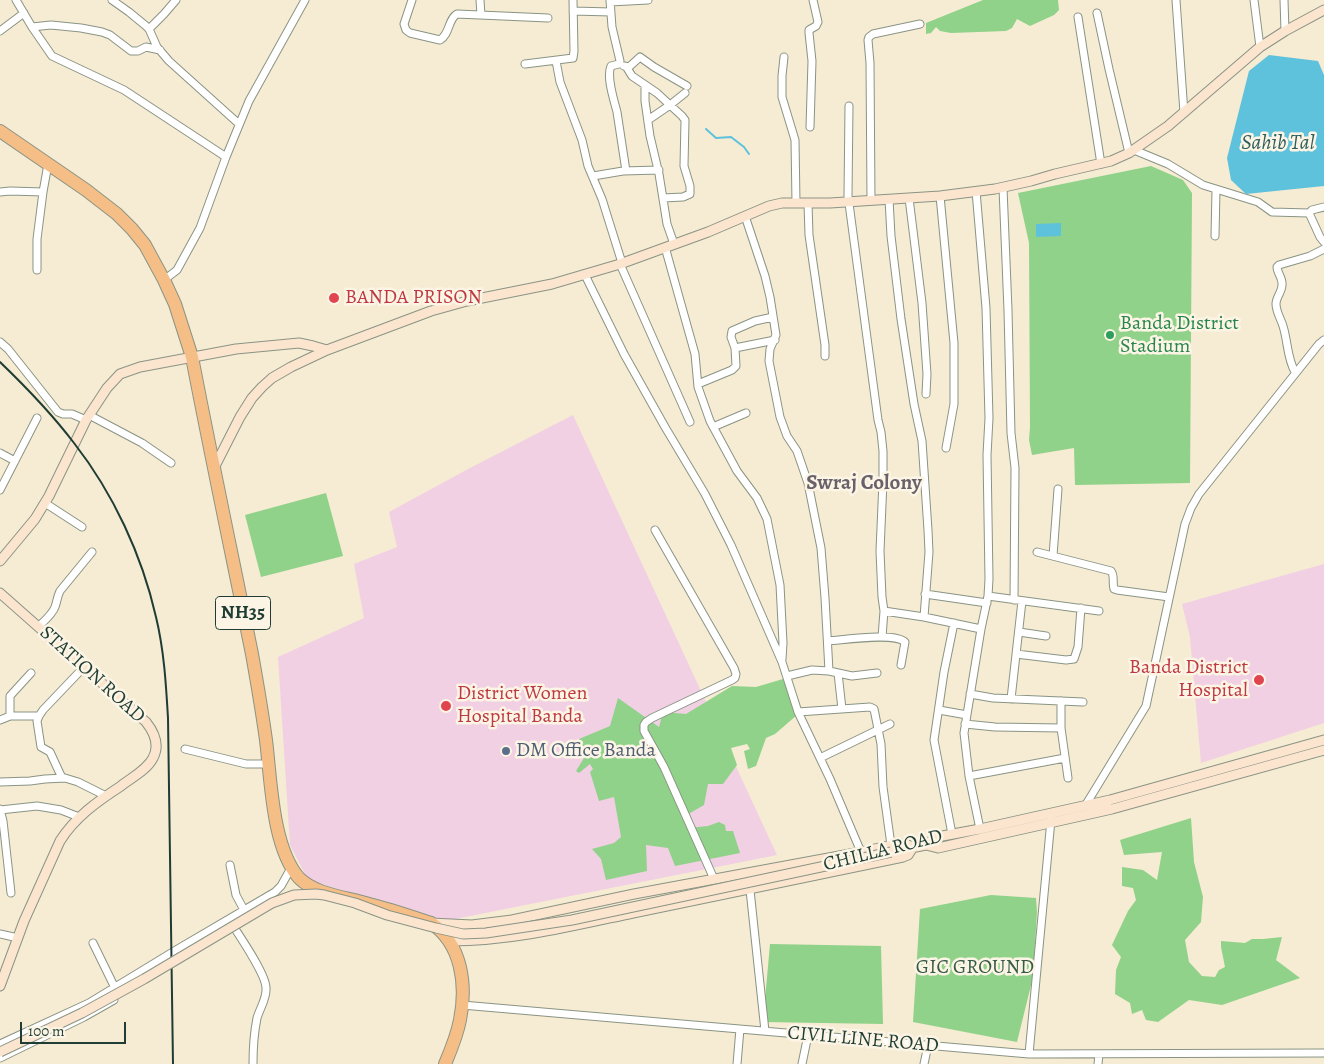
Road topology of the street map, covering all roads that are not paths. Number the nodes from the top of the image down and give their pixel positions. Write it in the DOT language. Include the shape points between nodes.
graph roads {
  1 [pos="16,0"];
  2 [pos="112,0"];
  3 [pos="176,0"];
  4 [pos="305,0"];
  5 [pos="412,0"];
  6 [pos="480,0"];
  7 [pos="574,0"];
  8 [pos="648,0"];
  9 [pos="812,0"];
  10 [pos="1176,0"];
  11 [pos="1254,0"];
  12 [pos="1284,0"];
  13 [pos="610,1"];
  14 [pos="1324,10"];
  15 [pos="573,11"];
  16 [pos="611,12"];
  17 [pos="1097,13"];
  18 [pos="24,14"];
  19 [pos="481,15"];
  20 [pos="1078,17"];
  21 [pos="548,18"];
  22 [pos="920,24"];
  23 [pos="32,27"];
  24 [pos="150,29"];
  25 [pos="0,31"];
  26 [pos="1285,31"];
  27 [pos="1260,48"];
  28 [pos="160,50"];
  29 [pos="784,56"];
  30 [pos="556,61"];
  31 [pos="620,63"];
  32 [pos="525,64"];
  33 [pos="627,68"];
  34 [pos="645,85"];
  35 [pos="688,86"];
  36 [pos="685,94"];
  37 [pos="670,105"];
  38 [pos="849,106"];
  39 [pos="1184,113"];
  40 [pos="648,120"];
  41 [pos="239,124"];
  42 [pos="810,127"];
  43 [pos="0,131"];
  44 [pos="1132,152"];
  45 [pos="226,157"];
  46 [pos="48,164"];
  47 [pos="1101,164"];
  48 [pos="659,170"];
  49 [pos="626,171"];
  50 [pos="593,176"];
  51 [pos="1003,188"];
  52 [pos="1216,190"];
  53 [pos="976,191"];
  54 [pos="0,192"];
  55 [pos="43,192"];
  56 [pos="940,196"];
  57 [pos="663,198"];
  58 [pos="908,198"];
  59 [pos="889,199"];
  60 [pos="871,200"];
  61 [pos="848,202"];
  62 [pos="796,203"];
  63 [pos="808,203"];
  64 [pos="1324,207"];
  65 [pos="1309,213"];
  66 [pos="745,216"];
  67 [pos="1215,236"];
  68 [pos="1324,242"];
  69 [pos="670,246"];
  70 [pos="1324,250"];
  71 [pos="621,264"];
  72 [pos="37,270"];
  73 [pos="586,275"];
  74 [pos="164,280"];
  75 [pos="773,317"];
  76 [pos="775,340"];
  77 [pos="1324,340"];
  78 [pos="0,342"];
  79 [pos="735,348"];
  80 [pos="327,350"];
  81 [pos="825,356"];
  82 [pos="192,357"];
  83 [pos="1295,372"];
  84 [pos="698,384"];
  85 [pos="926,394"];
  86 [pos="746,413"];
  87 [pos="37,418"];
  88 [pos="88,418"];
  89 [pos="690,422"];
  90 [pos="713,427"];
  91 [pos="946,448"];
  92 [pos="0,453"];
  93 [pos="15,461"];
  94 [pos="171,462"];
  95 [pos="214,468"];
  96 [pos="1058,489"];
  97 [pos="0,490"];
  98 [pos="45,503"];
  99 [pos="82,528"];
  100 [pos="655,530"];
  101 [pos="92,552"];
  102 [pos="1038,552"];
  103 [pos="1053,556"];
  104 [pos="0,560"];
  105 [pos="0,593"];
  106 [pos="925,594"];
  107 [pos="1169,597"];
  108 [pos="988,599"];
  109 [pos="1014,600"];
  110 [pos="1022,601"];
  111 [pos="1081,608"];
  112 [pos="884,611"];
  113 [pos="1099,611"];
  114 [pos="924,617"];
  115 [pos="954,624"];
  116 [pos="38,627"];
  117 [pos="980,629"];
  118 [pos="1019,632"];
  119 [pos="1046,636"];
  120 [pos="882,637"];
  121 [pos="828,641"];
  122 [pos="1016,654"];
  123 [pos="782,662"];
  124 [pos="902,665"];
  125 [pos="84,667"];
  126 [pos="829,671"];
  127 [pos="31,673"];
  128 [pos="838,673"];
  129 [pos="877,673"];
  130 [pos="787,676"];
  131 [pos="970,694"];
  132 [pos="1011,699"];
  133 [pos="1061,701"];
  134 [pos="1083,702"];
  135 [pos="842,709"];
  136 [pos="939,710"];
  137 [pos="798,712"];
  138 [pos="967,715"];
  139 [pos="10,716"];
  140 [pos="39,716"];
  141 [pos="0,720"];
  142 [pos="890,724"];
  143 [pos="965,724"];
  144 [pos="1061,728"];
  145 [pos="878,729"];
  146 [pos="1322,740"];
  147 [pos="185,749"];
  148 [pos="1324,750"];
  149 [pos="820,758"];
  150 [pos="1064,758"];
  151 [pos="269,764"];
  152 [pos="969,776"];
  153 [pos="62,778"];
  154 [pos="1068,778"];
  155 [pos="0,782"];
  156 [pos="106,796"];
  157 [pos="1085,806"];
  158 [pos="0,810"];
  159 [pos="79,817"];
  160 [pos="1051,818"];
  161 [pos="980,829"];
  162 [pos="952,834"];
  163 [pos="926,845"];
  164 [pos="913,847"];
  165 [pos="890,849"];
  166 [pos="861,852"];
  167 [pos="230,865"];
  168 [pos="291,868"];
  169 [pos="714,879"];
  170 [pos="750,890"];
  171 [pos="11,893"];
  172 [pos="244,910"];
  173 [pos="229,919"];
  174 [pos="434,926"];
  175 [pos="0,934"];
  176 [pos="18,938"];
  177 [pos="450,941"];
  178 [pos="93,943"];
  179 [pos="145,983"];
  180 [pos="0,986"];
  181 [pos="115,988"];
  182 [pos="462,1005"];
  183 [pos="740,1029"];
  184 [pos="765,1032"];
  185 [pos="808,1035"];
  186 [pos="0,1044"];
  187 [pos="928,1045"];
  188 [pos="0,1052"];
  189 [pos="1324,1053"];
  190 [pos="1029,1054"];
  191 [pos="1054,1054"];
  192 [pos="1098,1054"];
  193 [pos="0,1058"];
  194 [pos="253,1064"];
  195 [pos="445,1064"];
  196 [pos="737,1064"];
  197 [pos="802,1064"];
  198 [pos="924,1064"];
  199 [pos="1053,1064"];
  200 [pos="1098,1064"];
  1 -- 18 [label="street"];
  2 -- 24 [label="street"];
  3 -- 24 [label="street"];
  4 -- 41 [label="street"];
  5 -- 19 [label="street" via="404,24 406,30 436,39 446,36 454,15"];
  6 -- 19 [label="street"];
  7 -- 15 [label="street"];
  8 -- 13 [label="street"];
  9 -- 42 [label="street" via="818,22 809,30 812,61"];
  10 -- 39 [label="street"];
  11 -- 27 [label="street"];
  12 -- 26 [label="street"];
  13 -- 16 [label="street"];
  14 -- 26 [label="main road"];
  15 -- 16 [label="street"];
  15 -- 30 [label="street" via="574,56"];
  16 -- 31 [label="street"];
  17 -- 44 [label="street"];
  18 -- 23 [label="street"];
  18 -- 25 [label="street"];
  19 -- 21 [label="street"];
  20 -- 47 [label="street"];
  22 -- 60 [label="street" via="873,34 868,40"];
  23 -- 28 [label="street" via="52,25 102,32 131,51 146,47"];
  23 -- 45 [label="street" via="52,56 124,90"];
  24 -- 28 [label="street"];
  26 -- 27 [label="main road"];
  27 -- 39 [label="main road"];
  28 -- 41 [label="street" via="168,61"];
  29 -- 62 [label="street" via="782,97 795,140"];
  30 -- 32 [label="street"];
  30 -- 50 [label="street" via="560,82"];
  31 -- 33 [label="street"];
  31 -- 49 [label="street" via="611,66 609,71"];
  33 -- 34 [label="street"];
  33 -- 35 [label="street" via="640,57"];
  34 -- 37 [label="street"];
  34 -- 40 [label="street"];
  36 -- 37 [label="street"];
  37 -- 40 [label="street"];
  37 -- 57 [label="street" via="685,120 684,166 690,194"];
  38 -- 61 [label="street"];
  39 -- 44 [label="main road"];
  40 -- 48 [label="street"];
  41 -- 45 [label="street"];
  43 -- 46 [label="highway, NH35"];
  44 -- 47 [label="main road"];
  44 -- 52 [label="street" via="1168,164 1195,182"];
  45 -- 74 [label="street" via="200,228 177,270"];
  46 -- 55 [label="street"];
  46 -- 74 [label="highway, NH35" via="86,190 132,229 145,245"];
  47 -- 51 [label="main road"];
  48 -- 49 [label="street"];
  48 -- 57 [label="street"];
  49 -- 50 [label="street"];
  50 -- 71 [label="street"];
  51 -- 53 [label="main road"];
  51 -- 109 [label="street" via="1015,468"];
  52 -- 65 [label="street" via="1258,202 1272,212"];
  52 -- 67 [label="street"];
  53 -- 56 [label="main road"];
  53 -- 108 [label="street" via="986,308"];
  54 -- 55 [label="street"];
  55 -- 72 [label="street"];
  56 -- 58 [label="main road"];
  56 -- 91 [label="street" via="954,344 954,404"];
  57 -- 69 [label="street"];
  58 -- 59 [label="main road"];
  58 -- 85 [label="street" via="922,303"];
  59 -- 60 [label="main road"];
  59 -- 106 [label="street" via="901,319 922,441 929,552"];
  60 -- 61 [label="main road"];
  61 -- 63 [label="main road"];
  61 -- 112 [label="street" via="882,440 880,558"];
  62 -- 63 [label="main road"];
  62 -- 66 [label="main road" via="769,206"];
  63 -- 81 [label="street" via="809,235"];
  64 -- 65 [label="street"];
  65 -- 68 [label="street"];
  66 -- 69 [label="main road"];
  66 -- 75 [label="street" via="765,276"];
  69 -- 71 [label="main road"];
  69 -- 84 [label="street" via="696,354"];
  70 -- 83 [label="street" via="1276,270 1282,280 1277,310"];
  71 -- 73 [label="main road"];
  71 -- 89 [label="street"];
  73 -- 80 [label="main road" via="431,311"];
  73 -- 123 [label="street" via="624,354 732,545"];
  74 -- 82 [label="highway, NH35"];
  75 -- 76 [label="street"];
  75 -- 79 [label="street" via="732,332"];
  76 -- 79 [label="street"];
  76 -- 121 [label="street" via="768,361 784,430 797,451 808,483 821,548"];
  77 -- 83 [label="street"];
  78 -- 88 [label="street" via="58,412"];
  79 -- 84 [label="street" via="734,369"];
  80 -- 82 [label="main road" via="299,344 236,349"];
  80 -- 95 [label="main road" via="291,366 262,387 240,417"];
  82 -- 88 [label="main road" via="120,374"];
  82 -- 95 [label="highway, NH35"];
  83 -- 107 [label="street" via="1191,508"];
  84 -- 90 [label="street"];
  86 -- 90 [label="street"];
  87 -- 93 [label="street"];
  88 -- 94 [label="street" via="142,443"];
  88 -- 98 [label="main road"];
  90 -- 123 [label="street" via="767,519 780,585"];
  92 -- 93 [label="street"];
  93 -- 97 [label="street"];
  95 -- 151 [label="highway, NH35" via="252,654"];
  96 -- 103 [label="street"];
  98 -- 99 [label="street"];
  98 -- 104 [label="main road"];
  100 -- 169 [label="street" via="736,674 732,680 652,718 644,726"];
  101 -- 116 [label="street" via="60,591 52,614"];
  102 -- 103 [label="street"];
  103 -- 107 [label="street" via="1111,571 1114,589"];
  105 -- 116 [label="main road, STATION ROAD"];
  106 -- 108 [label="street"];
  106 -- 114 [label="street"];
  107 -- 157 [label="street" via="1146,706"];
  108 -- 109 [label="street"];
  108 -- 117 [label="street"];
  109 -- 110 [label="street"];
  110 -- 111 [label="street"];
  110 -- 118 [label="street"];
  111 -- 113 [label="street"];
  111 -- 122 [label="street" via="1074,659"];
  112 -- 114 [label="street"];
  112 -- 120 [label="street"];
  114 -- 115 [label="street"];
  115 -- 117 [label="street"];
  115 -- 136 [label="street"];
  116 -- 125 [label="main road, STATION ROAD"];
  117 -- 131 [label="street"];
  118 -- 119 [label="street"];
  118 -- 122 [label="street"];
  120 -- 121 [label="street"];
  120 -- 124 [label="street" via="903,640"];
  121 -- 126 [label="street"];
  122 -- 132 [label="street"];
  123 -- 130 [label="street"];
  125 -- 140 [label="street"];
  125 -- 156 [label="main road, STATION ROAD" via="146,722 156,742 149,764"];
  126 -- 128 [label="street"];
  126 -- 130 [label="street" via="812,670"];
  127 -- 139 [label="street" via="10,696"];
  128 -- 129 [label="street" via="852,676"];
  128 -- 135 [label="street"];
  130 -- 137 [label="street"];
  131 -- 132 [label="street"];
  131 -- 138 [label="street"];
  132 -- 133 [label="street"];
  133 -- 134 [label="street"];
  133 -- 144 [label="street"];
  135 -- 137 [label="street"];
  135 -- 145 [label="street" via="874,708"];
  136 -- 138 [label="street"];
  136 -- 162 [label="street" via="934,740"];
  137 -- 149 [label="street"];
  138 -- 143 [label="street"];
  139 -- 140 [label="street"];
  139 -- 141 [label="street"];
  140 -- 153 [label="street" via="41,747 50,752"];
  142 -- 145 [label="street"];
  143 -- 144 [label="street"];
  143 -- 152 [label="street"];
  144 -- 150 [label="street"];
  145 -- 149 [label="street"];
  145 -- 165 [label="street"];
  146 -- 148 [label="main road"];
  146 -- 157 [label="main road, CHILLA ROAD"];
  147 -- 151 [label="street" via="246,764"];
  148 -- 160 [label="main road" via="1112,808"];
  149 -- 166 [label="street"];
  150 -- 152 [label="street"];
  150 -- 154 [label="street"];
  151 -- 168 [label="highway, NH35" via="276,821"];
  152 -- 161 [label="street"];
  153 -- 155 [label="street"];
  153 -- 156 [label="street"];
  156 -- 159 [label="main road, STATION ROAD"];
  157 -- 160 [label="main road, CHILLA ROAD"];
  158 -- 159 [label="street" via="37,806"];
  158 -- 171 [label="street"];
  159 -- 176 [label="main road, STATION ROAD" via="60,840"];
  160 -- 161 [label="main road, CHILLA ROAD"];
  160 -- 163 [label="main road" via="938,848"];
  160 -- 190 [label="street"];
  161 -- 162 [label="main road, CHILLA ROAD"];
  162 -- 163 [label="main road, CHILLA ROAD" via="937,837"];
  163 -- 164 [label="main road, CHILLA ROAD"];
  164 -- 165 [label="main road, CHILLA ROAD"];
  164 -- 170 [label="main road" via="903,857"];
  165 -- 166 [label="main road"];
  165 -- 174 [label="main road, CHILLA ROAD, bridge" via="544,925 464,934"];
  166 -- 169 [label="main road"];
  167 -- 172 [label="street" via="235,891"];
  168 -- 172 [label="street" via="275,892"];
  168 -- 174 [label="highway, NH35" via="306,884 317,889"];
  169 -- 174 [label="main road" via="512,920"];
  170 -- 177 [label="main road" via="535,933"];
  170 -- 184 [label="street"];
  172 -- 173 [label="street"];
  173 -- 181 [label="street"];
  173 -- 194 [label="street" via="259,968 266,987 257,1018"];
  174 -- 177 [label="highway, NH35"];
  174 -- 188 [label="main road, bridge" via="324,895 294,895 272,903 82,1013"];
  175 -- 176 [label="street"];
  176 -- 180 [label="main road, STATION ROAD"];
  177 -- 182 [label="highway, NH35" via="463,983"];
  178 -- 181 [label="street"];
  179 -- 193 [label="street"];
  181 -- 186 [label="street"];
  182 -- 183 [label="street, CIVIL LINE ROAD"];
  182 -- 195 [label="highway, NH35" via="457,1034"];
  183 -- 184 [label="street, CIVIL LINE ROAD"];
  183 -- 196 [label="street"];
  184 -- 185 [label="street, CIVIL LINE ROAD"];
  185 -- 187 [label="street, CIVIL LINE ROAD"];
  185 -- 197 [label="street"];
  187 -- 190 [label="street, CIVIL LINE ROAD"];
  187 -- 198 [label="street"];
  189 -- 192 [label="street, CIVIL LINE ROAD"];
  190 -- 191 [label="street, CIVIL LINE ROAD"];
  191 -- 192 [label="street, CIVIL LINE ROAD"];
  191 -- 199 [label="street"];
  192 -- 200 [label="street"];
}
